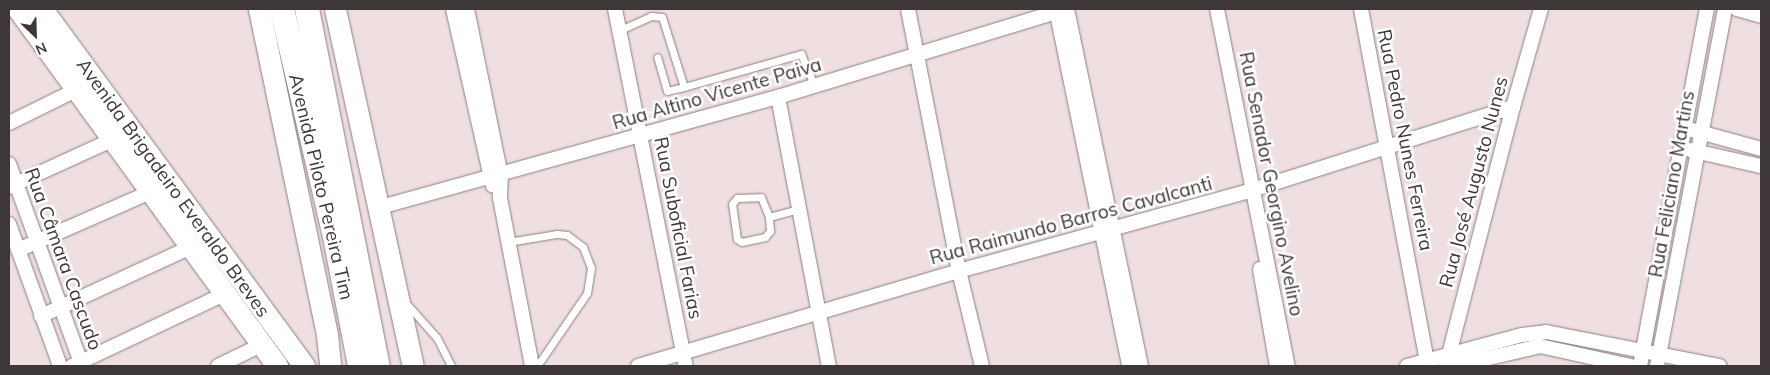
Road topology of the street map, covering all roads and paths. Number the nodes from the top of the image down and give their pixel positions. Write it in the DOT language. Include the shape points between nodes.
graph roads {
  1 [pos="18,9"];
  2 [pos="42,9"];
  3 [pos="259,9"];
  4 [pos="282,9"];
  5 [pos="307,9"];
  6 [pos="335,9"];
  7 [pos="453,9"];
  8 [pos="467,9"];
  9 [pos="615,9"];
  10 [pos="908,9"];
  11 [pos="1061,9"];
  12 [pos="1208,9"];
  13 [pos="1217,9"];
  14 [pos="1361,9"];
  15 [pos="1542,9"];
  16 [pos="1707,9"];
  17 [pos="1725,9"];
  18 [pos="1737,9"];
  19 [pos="1761,16"];
  20 [pos="620,30"];
  21 [pos="1700,48"];
  22 [pos="1715,52"];
  23 [pos="916,53"];
  24 [pos="657,57"];
  25 [pos="814,85"];
  26 [pos="684,87"];
  27 [pos="78,89"];
  28 [pos="778,97"];
  29 [pos="1513,107"];
  30 [pos="9,123"];
  31 [pos="1685,128"];
  32 [pos="1701,132"];
  33 [pos="641,135"];
  34 [pos="114,139"];
  35 [pos="1388,147"];
  36 [pos="1682,148"];
  37 [pos="1761,149"];
  38 [pos="1697,151"];
  39 [pos="9,164"];
  40 [pos="1761,166"];
  41 [pos="495,178"];
  42 [pos="12,185"];
  43 [pos="1250,191"];
  44 [pos="151,192"];
  45 [pos="377,208"];
  46 [pos="799,210"];
  47 [pos="770,217"];
  48 [pos="9,224"];
  49 [pos="1107,229"];
  50 [pos="508,242"];
  51 [pos="37,243"];
  52 [pos="189,248"];
  53 [pos="18,250"];
  54 [pos="959,271"];
  55 [pos="224,294"];
  56 [pos="395,294"];
  57 [pos="61,309"];
  58 [pos="818,311"];
  59 [pos="42,316"];
  60 [pos="327,335"];
  61 [pos="1567,342"];
  62 [pos="261,345"];
  63 [pos="288,346"];
  64 [pos="1643,350"];
  65 [pos="683,352"];
  66 [pos="1659,360"];
  67 [pos="1428,363"];
  68 [pos="1450,363"];
  69 [pos="78,365"];
  70 [pos="60,366"];
  71 [pos="218,366"];
  72 [pos="277,366"];
  73 [pos="304,366"];
  74 [pos="330,366"];
  75 [pos="360,366"];
  76 [pos="378,366"];
  77 [pos="413,366"];
  78 [pos="451,366"];
  79 [pos="532,366"];
  80 [pos="536,366"];
  81 [pos="638,366"];
  82 [pos="686,366"];
  83 [pos="829,366"];
  84 [pos="982,366"];
  85 [pos="1129,366"];
  86 [pos="1141,366"];
  87 [pos="1277,366"];
  88 [pos="1288,366"];
  89 [pos="1407,366"];
  90 [pos="1631,366"];
  91 [pos="1640,366"];
  92 [pos="1720,366"];
  1 -- 27 [label="main road, Avenida Brigadeiro Everaldo Breves"];
  2 -- 63 [label="main road, Avenida Brigadeiro Everaldo Breves"];
  3 -- 60 [label="main road"];
  4 -- 75 [label="highway, Avenida Piloto Pereira Tim"];
  5 -- 76 [label="highway, Avenida Piloto Pereira Tim"];
  6 -- 45 [label="main road"];
  7 -- 41 [label="street"];
  8 -- 41 [label="street"];
  9 -- 20 [label="street, Rua Suboficial Farias"];
  10 -- 23 [label="street"];
  11 -- 23 [label="street, Rua Altino Vicente Paiva"];
  11 -- 49 [label="street"];
  12 -- 43 [label="street, Rua Senador Georgino Avelino"];
  13 -- 43 [label="street, Rua Senador Georgino Avelino"];
  14 -- 35 [label="street, Rua Pedro Nunes Ferreira"];
  15 -- 29 [label="street, Rua José Augusto Nunes"];
  16 -- 21 [label="street, Rua Feliciano Martins"];
  17 -- 22 [label="street, Rua Feliciano Martins"];
  18 -- 19 [label="street"];
  20 -- 26 [label="lane" via="651,16 662,16"];
  20 -- 33 [label="street, Rua Suboficial Farias"];
  21 -- 22 [label="street"];
  21 -- 31 [label="street, Rua Feliciano Martins"];
  22 -- 32 [label="street, Rua Feliciano Martins"];
  23 -- 25 [label="street, Rua Altino Vicente Paiva"];
  23 -- 54 [label="street"];
  24 -- 26 [label="lane" via="667,91"];
  25 -- 26 [label="lane" via="801,54"];
  25 -- 28 [label="street, Rua Altino Vicente Paiva"];
  27 -- 30 [label="street"];
  27 -- 34 [label="main road, Avenida Brigadeiro Everaldo Breves"];
  28 -- 33 [label="street, Rua Altino Vicente Paiva"];
  28 -- 46 [label="street"];
  29 -- 35 [label="street, Rua Raimundo Barros Cavalcanti"];
  29 -- 68 [label="street, Rua José Augusto Nunes"];
  31 -- 32 [label="street"];
  31 -- 36 [label="street, Rua Feliciano Martins"];
  32 -- 37 [label="street"];
  32 -- 38 [label="street, Rua Feliciano Martins"];
  33 -- 41 [label="street, Rua Altino Vicente Paiva"];
  33 -- 65 [label="street, Rua Suboficial Farias"];
  34 -- 42 [label="street"];
  34 -- 44 [label="main road, Avenida Brigadeiro Everaldo Breves"];
  35 -- 43 [label="street, Rua Raimundo Barros Cavalcanti"];
  35 -- 67 [label="street, Rua Pedro Nunes Ferreira"];
  36 -- 38 [label="street"];
  36 -- 64 [label="street, Rua Feliciano Martins"];
  38 -- 40 [label="street"];
  38 -- 66 [label="street, Rua Feliciano Martins"];
  39 -- 42 [label="street, Rua Câmara Cascudo"];
  41 -- 45 [label="street, Rua Altino Vicente Paiva"];
  41 -- 50 [label="street"];
  42 -- 51 [label="street, Rua Câmara Cascudo"];
  43 -- 49 [label="street, Rua Raimundo Barros Cavalcanti"];
  43 -- 87 [label="street, Rua Senador Georgino Avelino"];
  43 -- 88 [label="street, Rua Senador Georgino Avelino"];
  44 -- 51 [label="street"];
  44 -- 52 [label="main road, Avenida Brigadeiro Everaldo Breves"];
  45 -- 56 [label="main road"];
  46 -- 47 [label="lane"];
  46 -- 58 [label="street"];
  47 -- 47 [label="lane" via="761,197 737,198 732,204 737,239 742,242 765,237 770,232"];
  48 -- 53 [label="street, Rua Câmara Cascudo"];
  49 -- 54 [label="street, Rua Raimundo Barros Cavalcanti"];
  49 -- 85 [label="street"];
  49 -- 86 [label="street"];
  50 -- 79 [label="street"];
  50 -- 80 [label="lane" via="567,235 583,248 590,263 591,281 587,292"];
  51 -- 53 [label="street"];
  51 -- 57 [label="street, Rua Câmara Cascudo"];
  52 -- 55 [label="main road, Avenida Brigadeiro Everaldo Breves"];
  52 -- 57 [label="street"];
  53 -- 59 [label="street, Rua Câmara Cascudo"];
  54 -- 58 [label="street, Rua Raimundo Barros Cavalcanti"];
  54 -- 84 [label="street"];
  55 -- 62 [label="main road, Avenida Brigadeiro Everaldo Breves"];
  55 -- 69 [label="street"];
  56 -- 77 [label="main road"];
  56 -- 78 [label="lane" via="425,322"];
  57 -- 59 [label="street"];
  57 -- 69 [label="street, Rua Câmara Cascudo"];
  58 -- 65 [label="street, Rua Raimundo Barros Cavalcanti"];
  58 -- 83 [label="street"];
  59 -- 70 [label="street, Rua Câmara Cascudo"];
  60 -- 63 [label="main road" via="307,349"];
  60 -- 74 [label="main road"];
  61 -- 64 [label="street"];
  61 -- 68 [label="street" via="1546,332"];
  61 -- 90 [label="street"];
  62 -- 71 [label="street"];
  62 -- 72 [label="main road, Avenida Brigadeiro Everaldo Breves"];
  63 -- 73 [label="main road, Avenida Brigadeiro Everaldo Breves"];
  64 -- 66 [label="street"];
  64 -- 91 [label="street, Rua Feliciano Martins"];
  65 -- 81 [label="street, Rua Raimundo Barros Cavalcanti"];
  65 -- 82 [label="street, Rua Suboficial Farias"];
  66 -- 92 [label="street"];
  67 -- 68 [label="street"];
  67 -- 89 [label="street"];
}
